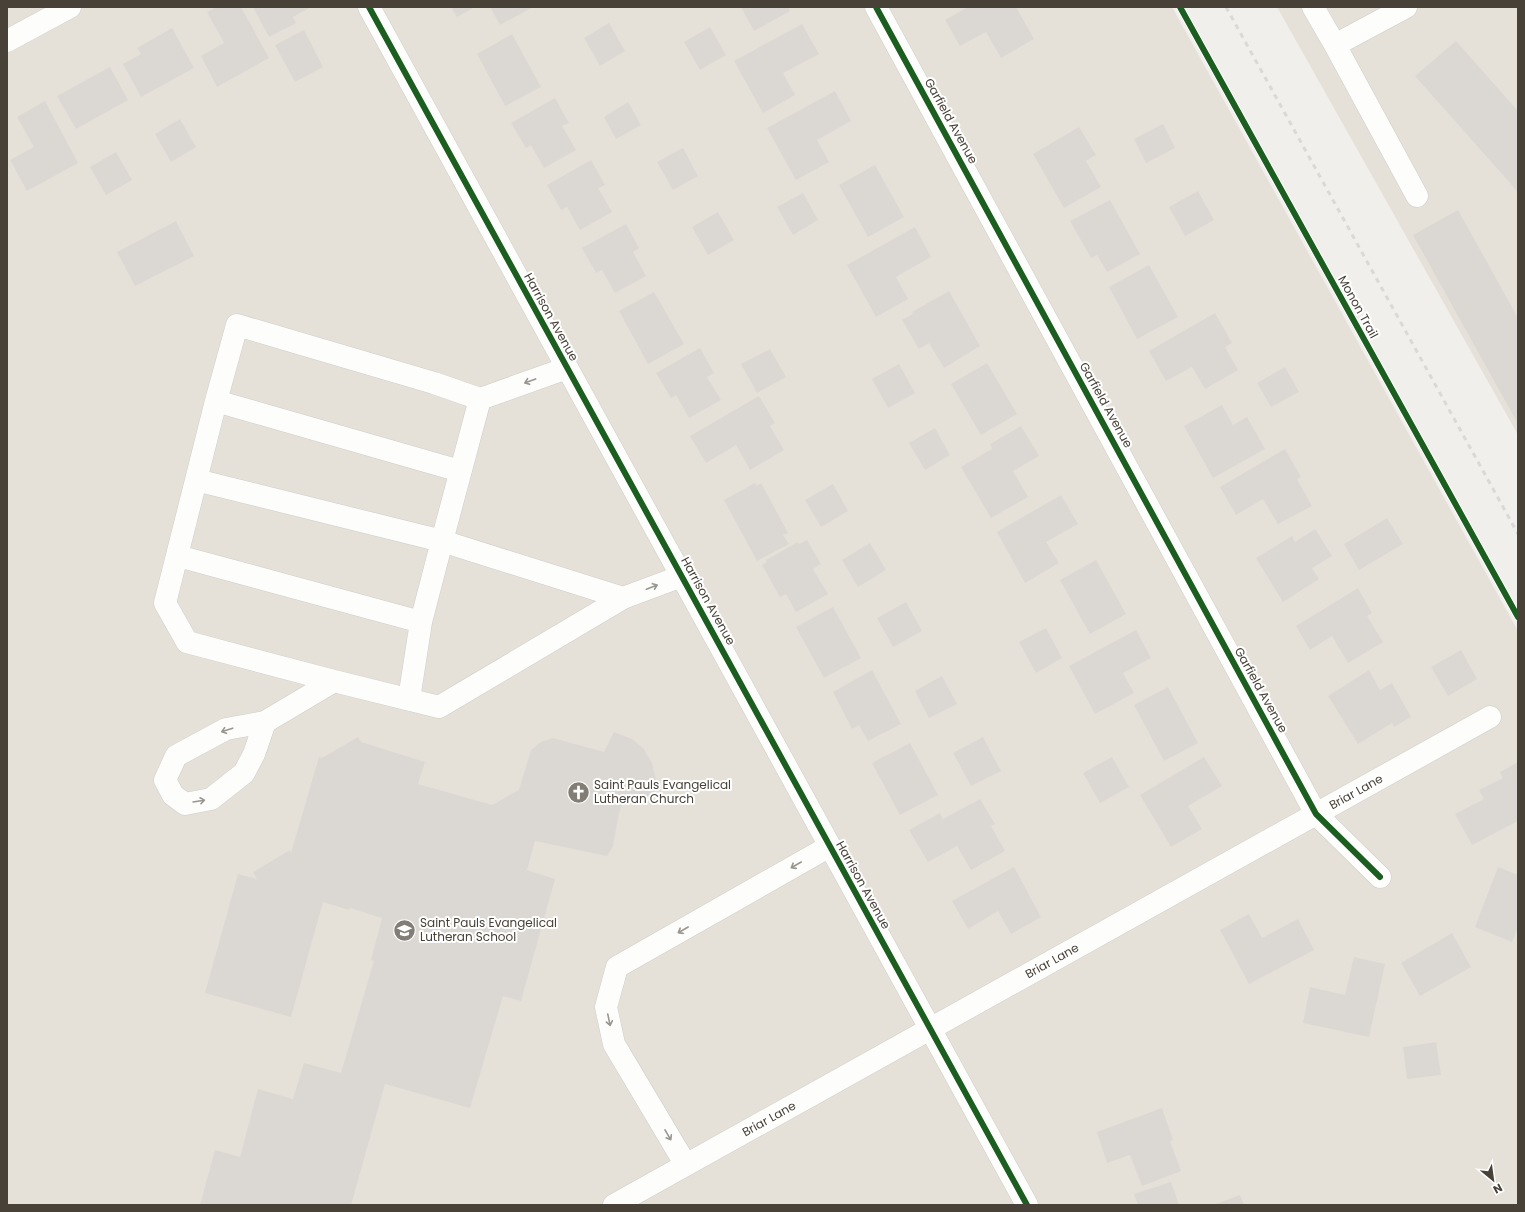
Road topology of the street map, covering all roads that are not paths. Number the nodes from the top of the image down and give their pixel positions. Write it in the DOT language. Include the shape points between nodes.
graph roads {
  1 [pos="70,7"];
  2 [pos="368,7"];
  3 [pos="876,7"];
  4 [pos="1313,7"];
  5 [pos="1406,7"];
  6 [pos="7,42"];
  7 [pos="1335,45"];
  8 [pos="1417,196"];
  9 [pos="567,368"];
  10 [pos="480,399"];
  11 [pos="216,401"];
  12 [pos="460,471"];
  13 [pos="196,480"];
  14 [pos="442,541"];
  15 [pos="178,556"];
  16 [pos="682,576"];
  17 [pos="623,598"];
  18 [pos="421,622"];
  19 [pos="334,681"];
  20 [pos="409,699"];
  21 [pos="1490,717"];
  22 [pos="265,722"];
  23 [pos="1316,814"];
  24 [pos="830,846"];
  25 [pos="1380,877"];
  26 [pos="930,1029"];
  27 [pos="686,1165"];
  28 [pos="614,1205"];
  29 [pos="1027,1205"];
  1 -- 6 [label="street"];
  2 -- 9 [label="street, Harrison Avenue"];
  3 -- 23 [label="street, Garfield Avenue"];
  4 -- 7 [label="street"];
  5 -- 7 [label="street"];
  7 -- 8 [label="street"];
  9 -- 10 [label="street, one-way"];
  9 -- 16 [label="street, Harrison Avenue"];
  10 -- 11 [label="street" via="237,325"];
  10 -- 12 [label="street"];
  11 -- 12 [label="street"];
  11 -- 13 [label="street"];
  12 -- 14 [label="street"];
  13 -- 14 [label="street"];
  13 -- 15 [label="street"];
  14 -- 17 [label="street"];
  14 -- 18 [label="street"];
  15 -- 18 [label="street"];
  15 -- 19 [label="street" via="166,603 187,642"];
  17 -- 16 [label="street, one-way"];
  16 -- 24 [label="street, Harrison Avenue"];
  17 -- 20 [label="street" via="439,707"];
  18 -- 20 [label="street"];
  19 -- 20 [label="street"];
  19 -- 22 [label="street"];
  21 -- 23 [label="street, Briar Lane"];
  22 -- 22 [label="street, one-way" via="226,729 176,756 165,780 172,795 185,804 211,799 244,773 254,754"];
  23 -- 25 [label="street, Garfield Avenue"];
  23 -- 26 [label="street, Briar Lane"];
  24 -- 26 [label="street, Harrison Avenue"];
  24 -- 27 [label="street, one-way" via="617,967 606,1007 614,1044"];
  26 -- 27 [label="street, Briar Lane"];
  26 -- 29 [label="street, Harrison Avenue"];
  27 -- 28 [label="street, Briar Lane"];
}
